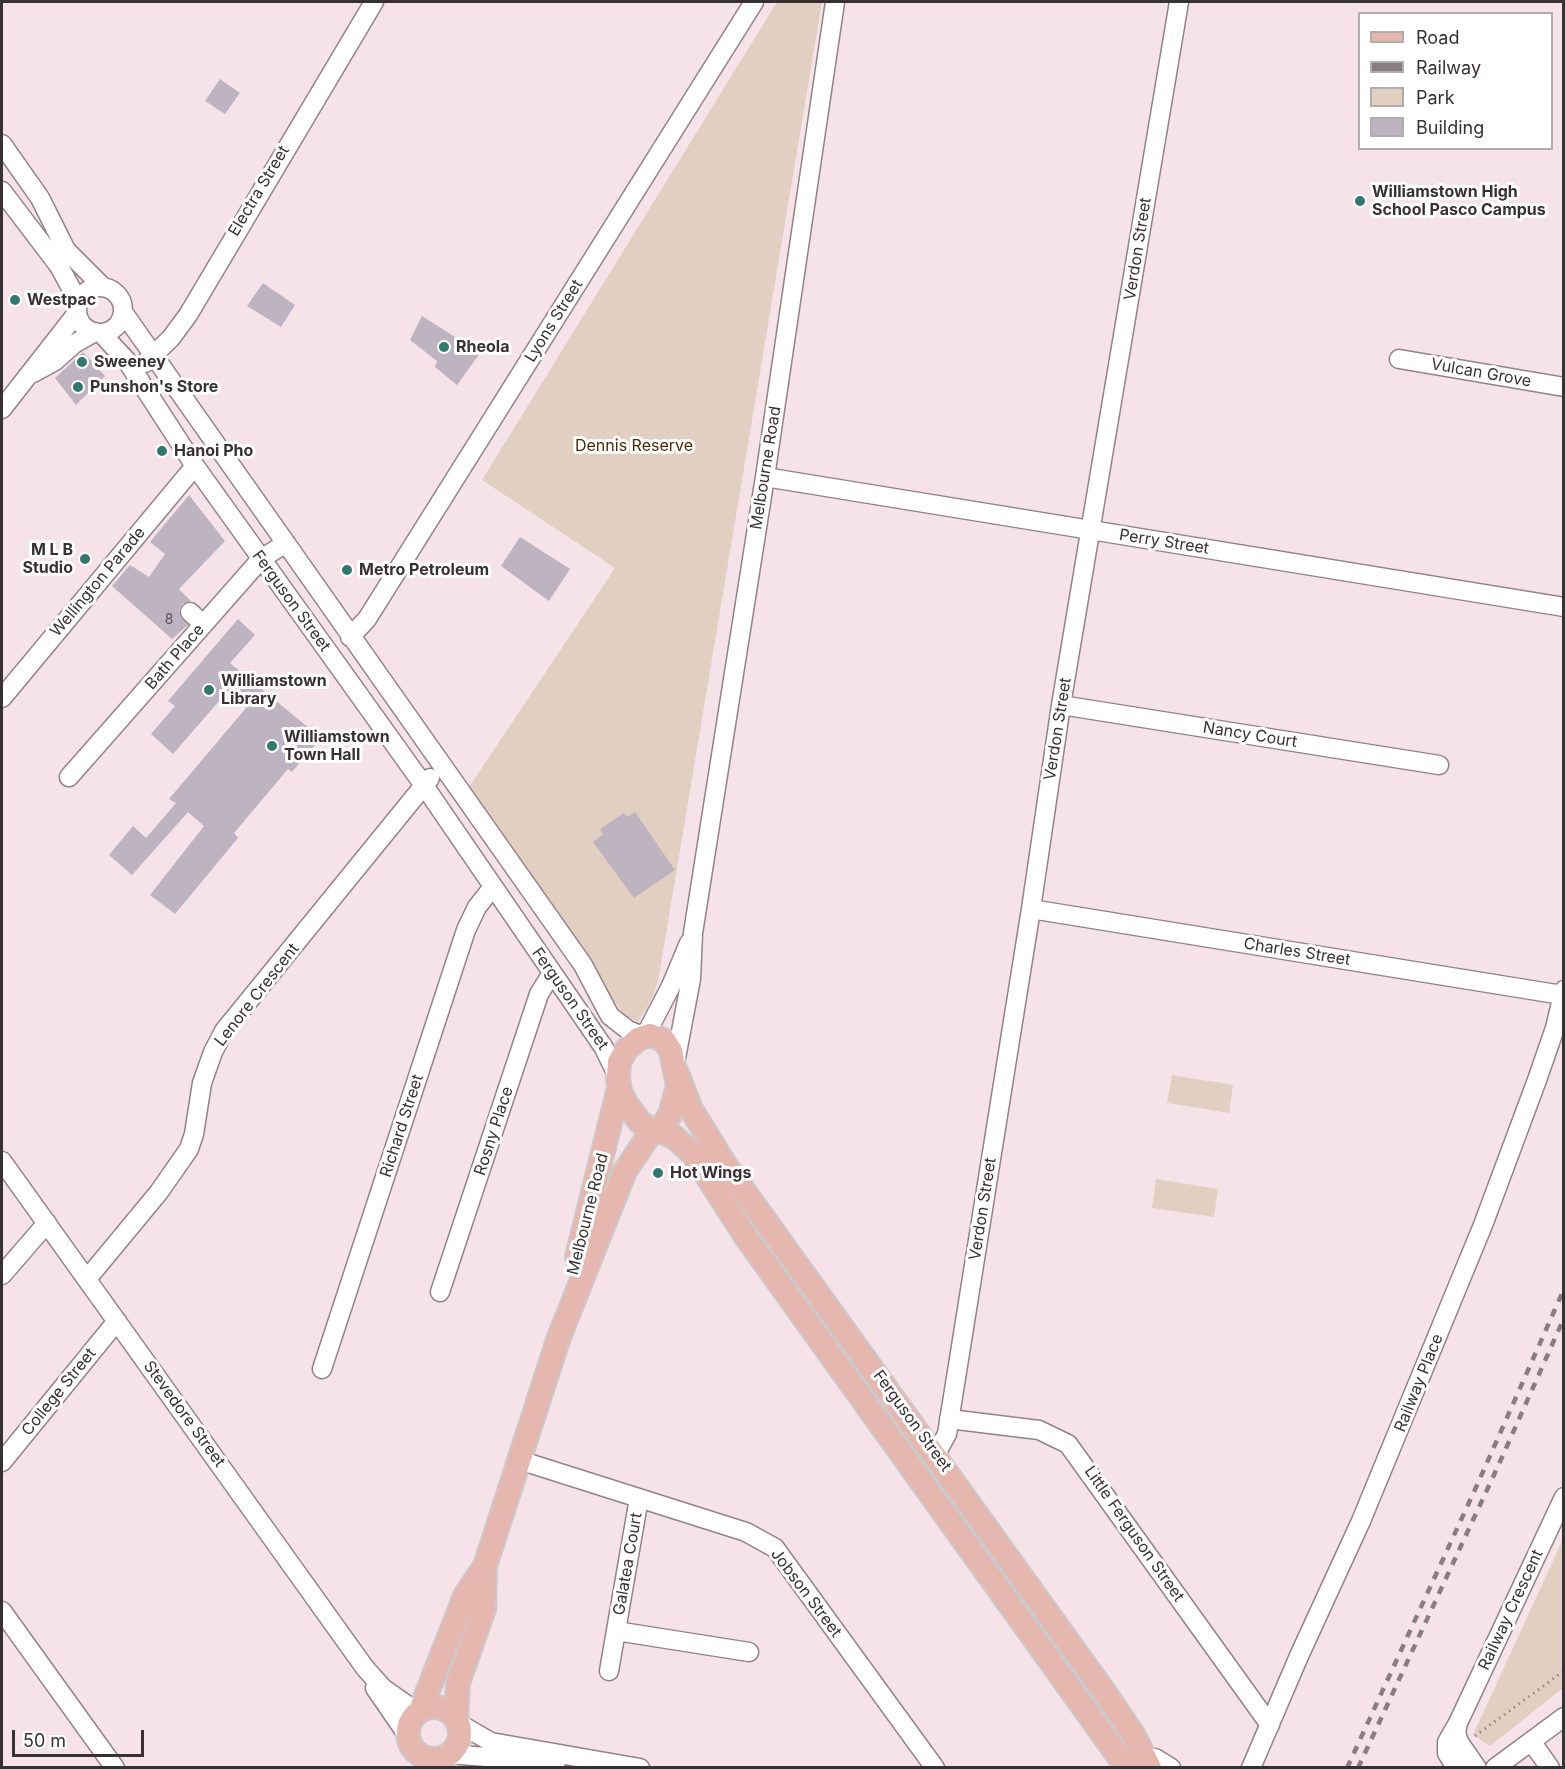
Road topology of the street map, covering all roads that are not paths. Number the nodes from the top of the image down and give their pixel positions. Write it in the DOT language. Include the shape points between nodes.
graph roads {
  1 [pos="374,2"];
  2 [pos="754,2"];
  3 [pos="835,2"];
  4 [pos="1179,2"];
  5 [pos="2,144"];
  6 [pos="2,191"];
  7 [pos="102,286"];
  8 [pos="77,307"];
  9 [pos="123,312"];
  10 [pos="98,333"];
  11 [pos="153,356"];
  12 [pos="1399,359"];
  13 [pos="135,373"];
  14 [pos="31,374"];
  15 [pos="1563,387"];
  16 [pos="2,409"];
  17 [pos="195,466"];
  18 [pos="765,477"];
  19 [pos="1092,530"];
  20 [pos="286,543"];
  21 [pos="261,559"];
  22 [pos="1563,607"];
  23 [pos="190,612"];
  24 [pos="204,624"];
  25 [pos="350,637"];
  26 [pos="2,698"];
  27 [pos="1061,705"];
  28 [pos="432,754"];
  29 [pos="1439,765"];
  30 [pos="69,777"];
  31 [pos="425,787"];
  32 [pos="492,888"];
  33 [pos="1031,909"];
  34 [pos="693,933"];
  35 [pos="552,973"];
  36 [pos="1563,993"];
  37 [pos="644,1036"];
  38 [pos="676,1068"];
  39 [pos="618,1083"];
  40 [pos="654,1131"];
  41 [pos="2,1161"];
  42 [pos="47,1223"];
  43 [pos="2,1275"];
  44 [pos="87,1279"];
  45 [pos="440,1292"];
  46 [pos="117,1322"];
  47 [pos="558,1340"];
  48 [pos="322,1369"];
  49 [pos="949,1419"];
  50 [pos="936,1454"];
  51 [pos="519,1460"];
  52 [pos="2,1462"];
  53 [pos="913,1471"];
  54 [pos="1563,1497"];
  55 [pos="639,1498"];
  56 [pos="485,1566"];
  57 [pos="2,1611"];
  58 [pos="616,1630"];
  59 [pos="749,1652"];
  60 [pos="365,1668"];
  61 [pos="609,1671"];
  62 [pos="418,1712"];
  63 [pos="1563,1717"];
  64 [pos="457,1722"];
  65 [pos="1458,1724"];
  66 [pos="1270,1725"];
  67 [pos="408,1738"];
  68 [pos="1531,1741"];
  69 [pos="445,1759"];
  70 [pos="1141,1764"];
  71 [pos="114,1767"];
  72 [pos="409,1767"];
  73 [pos="556,1767"];
  74 [pos="640,1767"];
  75 [pos="935,1767"];
  76 [pos="1171,1767"];
  77 [pos="1251,1767"];
  78 [pos="1456,1767"];
  79 [pos="1477,1767"];
  80 [pos="1495,1767"];
  81 [pos="1550,1767"];
  1 -- 11 [label="street, Electra Street" via="188,315"];
  2 -- 25 [label="street, Lyons Street" via="373,609"];
  3 -- 18 [label="street, Melbourne Road"];
  4 -- 19 [label="street, Verdon Street"];
  5 -- 7 [label="street" via="40,198 66,250"];
  6 -- 8 [label="street" via="59,266"];
  7 -- 8 [label="street" via="91,288"];
  7 -- 9 [label="street" via="118,295"];
  8 -- 10 [label="street" via="83,326"];
  8 -- 14 [label="street"];
  9 -- 10 [label="street" via="116,326"];
  9 -- 11 [label="street, Ferguson Street"];
  10 -- 13 [label="street, Ferguson Street"];
  10 -- 14 [label="street" via="74,344 55,362"];
  11 -- 13 [label="street, Electra Street"];
  11 -- 20 [label="street, Ferguson Street"];
  12 -- 15 [label="street, Vulcan Grove"];
  13 -- 17 [label="street, Ferguson Street"];
  14 -- 16 [label="street"];
  17 -- 21 [label="street, Ferguson Street"];
  17 -- 26 [label="street, Wellington Parade"];
  18 -- 19 [label="street, Perry Street"];
  18 -- 34 [label="street, Melbourne Road"];
  19 -- 22 [label="street, Perry Street"];
  19 -- 27 [label="street, Verdon Street"];
  20 -- 21 [label="street, Bath Place"];
  20 -- 25 [label="street, Ferguson Street"];
  21 -- 24 [label="street, Bath Place"];
  21 -- 31 [label="street, Ferguson Street"];
  23 -- 24 [label="street"];
  24 -- 30 [label="street, Bath Place"];
  25 -- 28 [label="street, Ferguson Street"];
  27 -- 29 [label="street, Nancy Court"];
  27 -- 33 [label="street, Verdon Street"];
  28 -- 31 [label="street, Lenore Crescent" via="432,771"];
  28 -- 37 [label="street, Ferguson Street" via="582,965 610,1016"];
  31 -- 32 [label="street, Ferguson Street"];
  31 -- 44 [label="street, Lenore Crescent" via="224,1031 202,1083 189,1149"];
  32 -- 35 [label="street, Ferguson Street"];
  32 -- 48 [label="street, Richard Street" via="466,930"];
  33 -- 36 [label="street, Charles Street"];
  33 -- 49 [label="street, Verdon Street"];
  34 -- 37 [label="street, Melbourne Road"];
  34 -- 38 [label="street, Melbourne Road" via="691,979"];
  35 -- 39 [label="street, Ferguson Street" via="604,1048"];
  35 -- 45 [label="street, Rosny Place" via="539,994"];
  36 -- 66 [label="street, Railway Place" via="1537,1080 1483,1225 1361,1521"];
  37 -- 38 [label="main road" via="664,1040"];
  37 -- 39 [label="main road" via="623,1053"];
  38 -- 40 [label="main road" via="675,1103 665,1123"];
  38 -- 50 [label="main road, Ferguson Street" via="691,1108 726,1166"];
  39 -- 40 [label="main road" via="636,1117"];
  39 -- 47 [label="main road, Melbourne Road"];
  40 -- 47 [label="main road, Melbourne Road" via="625,1171"];
  40 -- 53 [label="main road, Ferguson Street" via="674,1137 693,1154 746,1238"];
  41 -- 42 [label="street, Stevedore Street"];
  42 -- 43 [label="street"];
  42 -- 44 [label="street, Stevedore Street"];
  44 -- 46 [label="street, Stevedore Street"];
  46 -- 52 [label="street, College Street"];
  46 -- 60 [label="street, Stevedore Street"];
  47 -- 51 [label="main road, Melbourne Road"];
  49 -- 50 [label="street, Verdon Street" via="944,1443"];
  49 -- 66 [label="street, Little Ferguson Street" via="1039,1430 1068,1444"];
  50 -- 53 [label="main road"];
  50 -- 70 [label="main road, Ferguson Street" via="1103,1690"];
  51 -- 55 [label="street, Jobson Street"];
  51 -- 56 [label="main road, Melbourne Road"];
  53 -- 70 [label="main road, Ferguson Street"];
  54 -- 65 [label="street, Railway Crescent"];
  55 -- 58 [label="street, Galatea Court"];
  55 -- 75 [label="street, Jobson Street" via="746,1532 775,1548"];
  56 -- 62 [label="main road, Melbourne Road" via="465,1596"];
  56 -- 64 [label="main road, Melbourne Road" via="483,1609 458,1683"];
  57 -- 71 [label="street"];
  58 -- 59 [label="street, Galatea Court"];
  58 -- 61 [label="street, Galatea Court"];
  60 -- 62 [label="street, Stevedore Street" via="383,1688"];
  60 -- 67 [label="street, Stevedore Street"];
  62 -- 64 [label="main road" via="442,1708"];
  62 -- 67 [label="main road" via="410,1723"];
  63 -- 68 [label="street"];
  64 -- 69 [label="main road" via="460,1738"];
  64 -- 74 [label="street" via="491,1743"];
  65 -- 78 [label="street, Railway Crescent" via="1445,1747"];
  65 -- 79 [label="street" via="1456,1734 1461,1746"];
  66 -- 77 [label="street, Railway Place"];
  67 -- 69 [label="main road" via="414,1750 424,1757"];
  67 -- 72 [label="main road"];
  68 -- 80 [label="street"];
  68 -- 81 [label="street"];
  69 -- 73 [label="street" via="511,1759"];
  70 -- 76 [label="street" via="1155,1758"];
}
